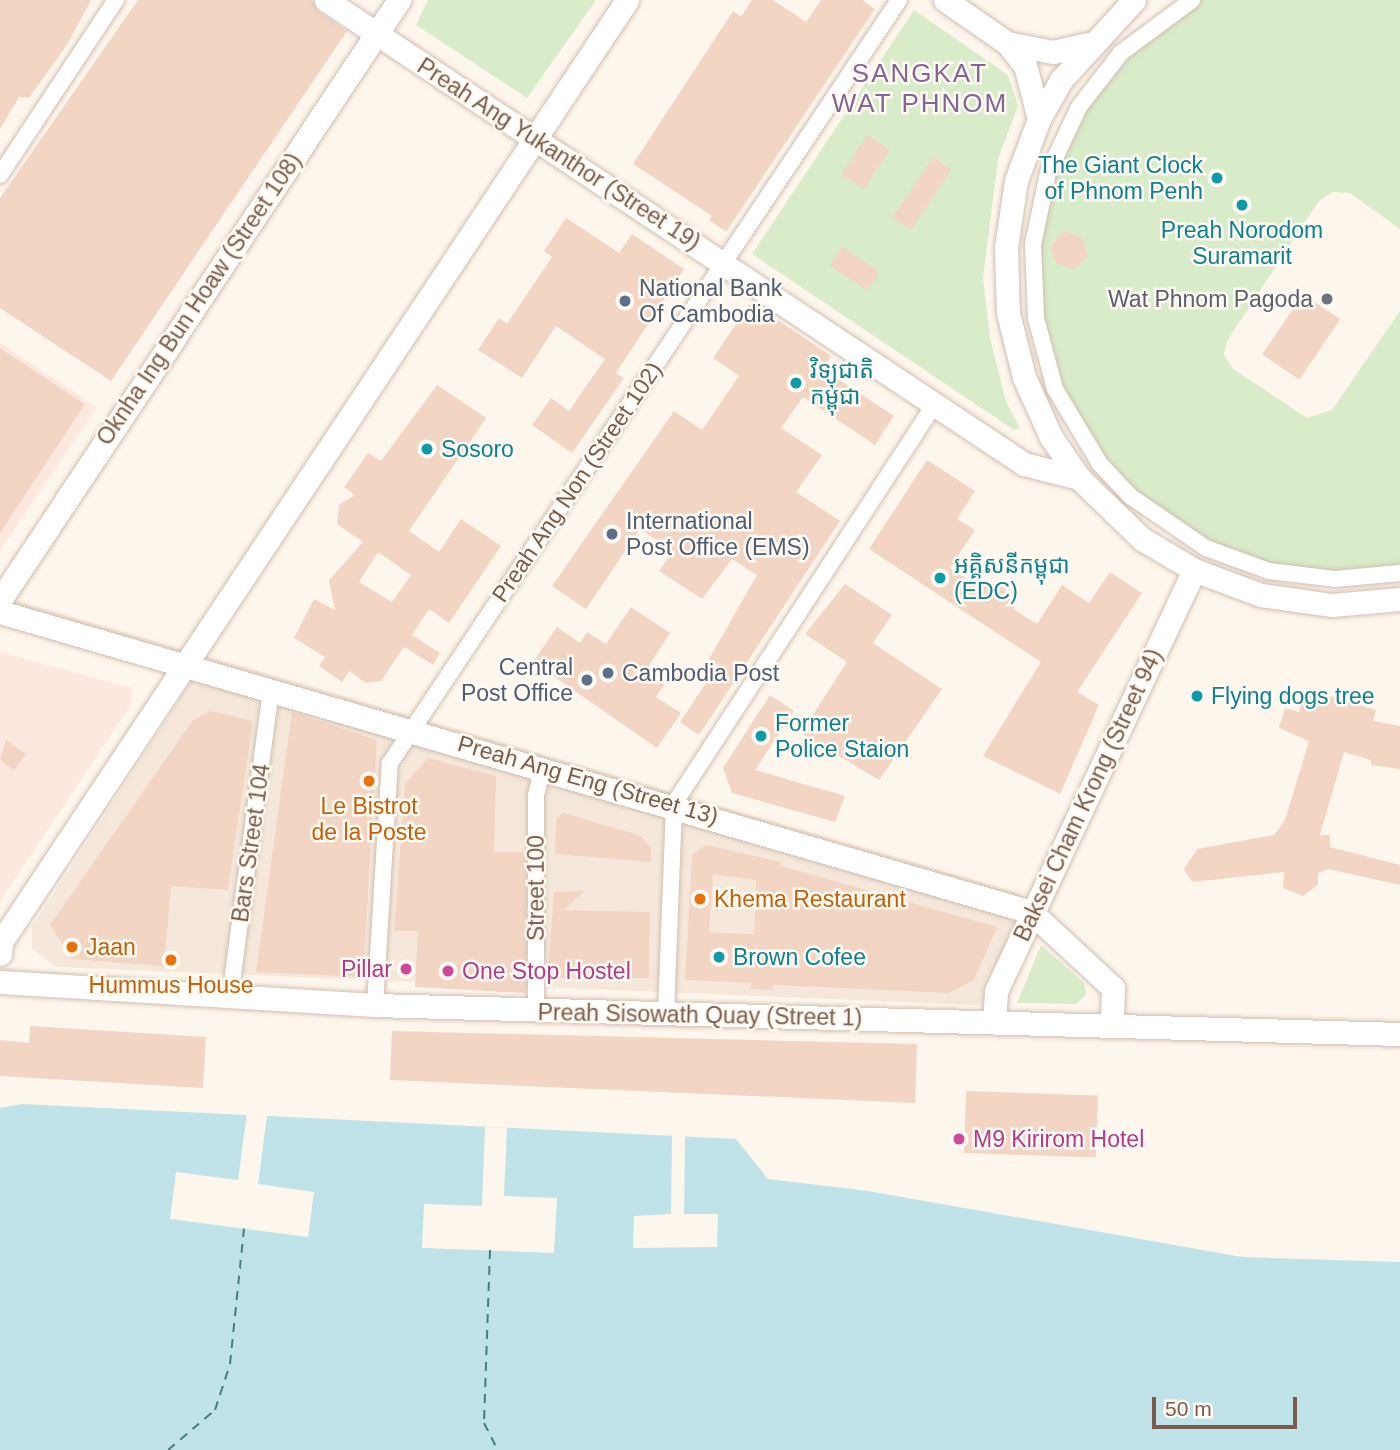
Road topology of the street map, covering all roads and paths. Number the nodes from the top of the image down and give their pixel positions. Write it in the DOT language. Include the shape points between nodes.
graph roads {
  1 [pos="116,0"];
  2 [pos="326,0"];
  3 [pos="399,0"];
  4 [pos="627,0"];
  5 [pos="899,0"];
  6 [pos="944,0"];
  7 [pos="1134,0"];
  8 [pos="1192,0"];
  9 [pos="377,34"];
  10 [pos="1007,43"];
  11 [pos="1088,44"];
  12 [pos="1040,119"];
  13 [pos="537,139"];
  14 [pos="0,175"];
  15 [pos="723,263"];
  16 [pos="935,404"];
  17 [pos="1079,478"];
  18 [pos="1194,570"];
  19 [pos="1400,573"];
  20 [pos="1400,599"];
  21 [pos="0,600"];
  22 [pos="0,612"];
  23 [pos="185,665"];
  24 [pos="271,690"];
  25 [pos="412,730"];
  26 [pos="543,767"];
  27 [pos="674,804"];
  28 [pos="1031,912"];
  29 [pos="0,954"];
  30 [pos="0,982"];
  31 [pos="230,997"];
  32 [pos="375,1005"];
  33 [pos="536,1010"];
  34 [pos="666,1014"];
  35 [pos="994,1022"];
  36 [pos="1112,1026"];
  37 [pos="1400,1034"];
  1 -- 14 [label="street"];
  2 -- 9 [label="street, Preah Ang Yukanthor (Street 19)"];
  3 -- 9 [label="street, Oknha Ing Bun Hoaw (Street 108)"];
  4 -- 13 [label="street"];
  5 -- 15 [label="street, Preah Ang Non (Street 102)"];
  6 -- 10 [label="street"];
  7 -- 11 [label="street"];
  8 -- 19 [label="street" via="1121,53 1079,107 1048,173 1033,245 1036,318 1055,389 1100,464 1130,496 1206,548 1269,571 1335,579"];
  9 -- 13 [label="street, Preah Ang Yukanthor (Street 19)"];
  9 -- 21 [label="street, Oknha Ing Bun Hoaw (Street 108)"];
  10 -- 11 [label="street" via="1053,52"];
  10 -- 12 [label="street" via="1025,65"];
  11 -- 12 [label="street"];
  12 -- 17 [label="street" via="1016,181 1006,247 1008,313 1024,377 1051,438"];
  13 -- 15 [label="street, Preah Ang Yukanthor (Street 19)"];
  13 -- 23 [label="street"];
  15 -- 16 [label="street, Preah Ang Yukanthor (Street 19)"];
  15 -- 25 [label="street, Preah Ang Non (Street 102)"];
  16 -- 17 [label="street, Preah Ang Yukanthor (Street 19)" via="1024,464"];
  16 -- 27 [label="street"];
  17 -- 18 [label="street" via="1142,539"];
  18 -- 20 [label="street" via="1261,595 1308,602"];
  18 -- 28 [label="street, Baksei Cham Krong (Street 94)"];
  22 -- 23 [label="street, Preah Ang Eng (Street 13)"];
  23 -- 24 [label="street, Preah Ang Eng (Street 13)"];
  23 -- 29 [label="street" via="1,942"];
  24 -- 25 [label="street, Preah Ang Eng (Street 13)"];
  24 -- 31 [label="street, Bars Street 104"];
  25 -- 26 [label="street, Preah Ang Eng (Street 13)"];
  25 -- 32 [label="street, Preah Ang Non (Street 102)" via="390,763"];
  26 -- 27 [label="street, Preah Ang Eng (Street 13)"];
  26 -- 33 [label="street, Street 100" via="536,794"];
  27 -- 28 [label="street, Preah Ang Eng (Street 13)"];
  27 -- 34 [label="street"];
  28 -- 35 [label="street, Baksei Cham Krong (Street 94)" via="996,991"];
  28 -- 36 [label="street, Preah Ang Eng (Street 13)" via="1113,988"];
  30 -- 31 [label="street, Preah Sisowath Quay (Street 1)"];
  31 -- 32 [label="street, Preah Sisowath Quay (Street 1)"];
  32 -- 33 [label="street, Preah Sisowath Quay (Street 1)"];
  33 -- 34 [label="street, Preah Sisowath Quay (Street 1)"];
  34 -- 35 [label="street, Preah Sisowath Quay (Street 1)"];
  35 -- 36 [label="street, Preah Sisowath Quay (Street 1)"];
  36 -- 37 [label="street, Preah Sisowath Quay (Street 1)"];
}
